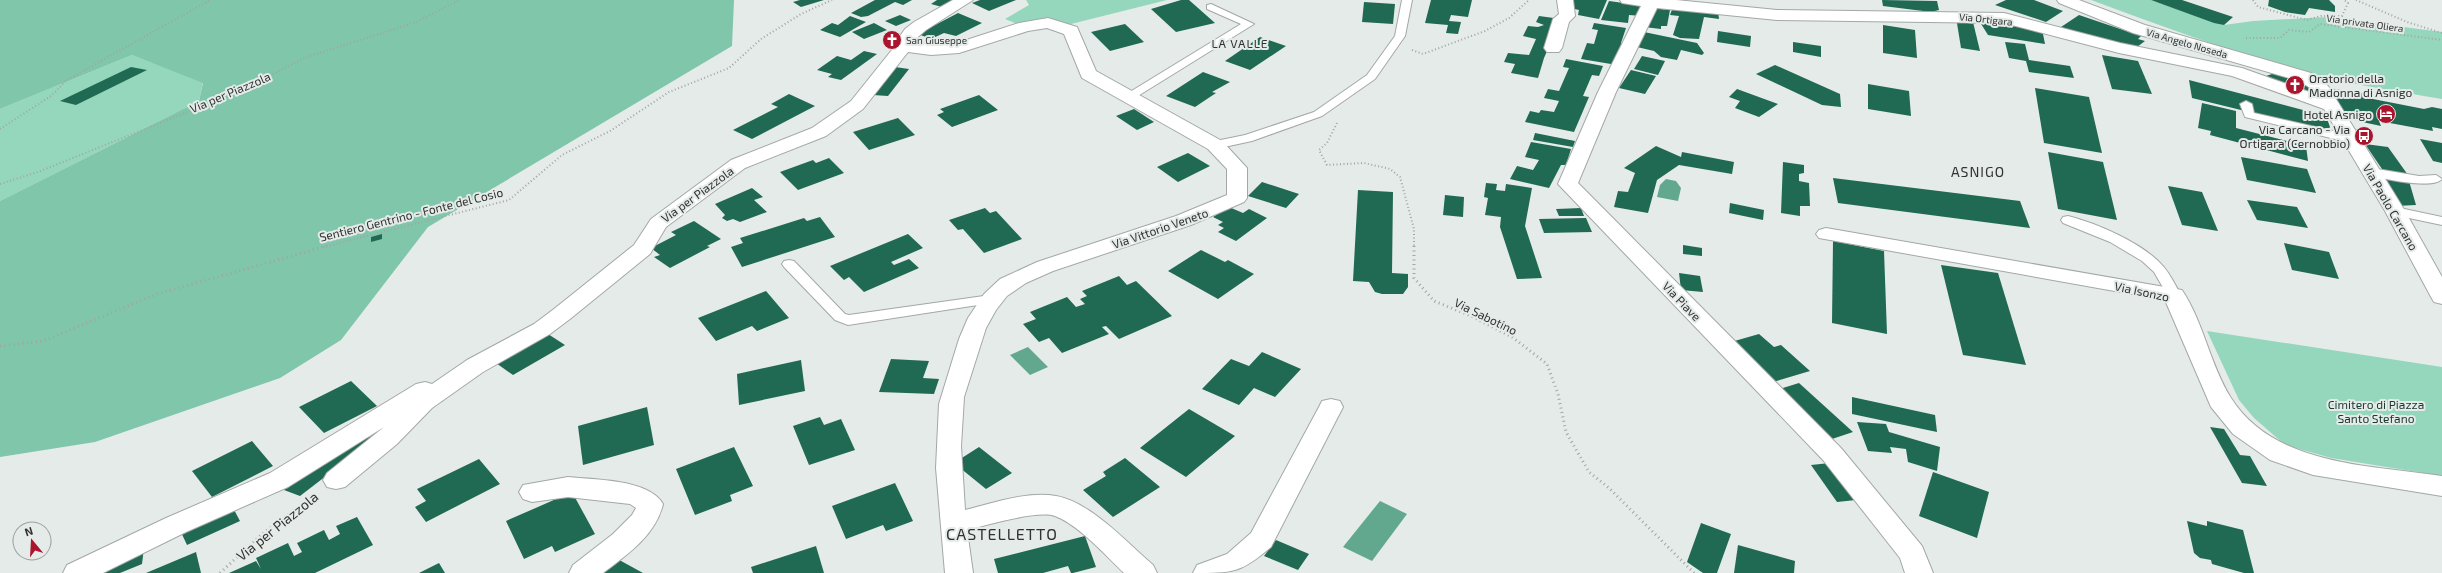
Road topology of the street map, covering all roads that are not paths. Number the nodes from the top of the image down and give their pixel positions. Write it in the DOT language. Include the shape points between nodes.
graph roads {
  1 [pos="965,0"];
  2 [pos="1407,0"];
  3 [pos="1565,0"];
  4 [pos="1628,0"];
  5 [pos="2065,0"];
  6 [pos="1652,3"];
  7 [pos="1211,7"];
  8 [pos="904,46"];
  9 [pos="1553,48"];
  10 [pos="2310,80"];
  11 [pos="1129,97"];
  12 [pos="2246,104"];
  13 [pos="2332,106"];
  14 [pos="2351,139"];
  15 [pos="1215,145"];
  16 [pos="2371,172"];
  17 [pos="2436,179"];
  18 [pos="2395,211"];
  19 [pos="2068,220"];
  20 [pos="2442,221"];
  21 [pos="1826,234"];
  22 [pos="789,264"];
  23 [pos="2174,295"];
  24 [pos="2442,297"];
  25 [pos="991,299"];
  26 [pos="475,366"];
  27 [pos="1331,407"];
  28 [pos="336,480"];
  29 [pos="2442,486"];
  30 [pos="532,492"];
  31 [pos="953,524"];
  32 [pos="77,573"];
  33 [pos="583,573"];
  34 [pos="959,573"];
  35 [pos="1143,573"];
  36 [pos="1207,573"];
  37 [pos="1919,573"];
  1 -- 8 [label="street" via="911,33 903,43"];
  2 -- 15 [label="lane" via="1400,36 1372,77 1318,114 1248,138"];
  3 -- 9 [label="street" via="1566,16 1561,19"];
  4 -- 6 [label="street, Via Ortigara"];
  5 -- 10 [label="street, Via Angelo Noseda" via="2138,29 2284,70"];
  6 -- 13 [label="street, Via Ortigara" via="1785,15 2004,18 2119,48 2236,72"];
  6 -- 37 [label="street, Via Piave" via="1607,92 1568,184 1832,454 1912,554"];
  7 -- 11 [label="lane" via="1249,24"];
  8 -- 11 [label="street, Via Vittorio Veneto" via="931,50 958,48 1025,27 1048,23 1071,31 1088,74"];
  8 -- 26 [label="street, Via per Piazzola" via="857,105 812,135 738,164 658,223 642,249 562,314"];
  10 -- 13 [label="street, Via Paolo Carcano" via="2319,86"];
  11 -- 15 [label="street, Via Vittorio Veneto"];
  12 -- 14 [label="lane" via="2249,115"];
  13 -- 14 [label="street, Via Paolo Carcano"];
  14 -- 16 [label="street, Via Paolo Carcano"];
  15 -- 25 [label="street, Via Vittorio Veneto" via="1237,168 1237,198 1205,214 1093,250 1017,278"];
  16 -- 17 [label="lane" via="2419,180"];
  16 -- 18 [label="street, Via Paolo Carcano"];
  18 -- 20 [label="lane"];
  18 -- 24 [label="street, Via Paolo Carcano"];
  19 -- 23 [label="lane" via="2123,244 2145,257 2157,267"];
  21 -- 23 [label="street, Via Isonzo"];
  22 -- 25 [label="lane" via="840,317 848,320"];
  23 -- 29 [label="street, Via Isonzo" via="2220,401 2242,428 2279,454 2313,466"];
  25 -- 31 [label="street, Via Vittorio Veneto" via="975,326 951,403 949,480"];
  26 -- 28 [label="street" via="423,402 388,438"];
  26 -- 32 [label="street" via="450,376 390,410 279,480 176,525"];
  27 -- 36 [label="street" via="1262,540 1244,559"];
  30 -- 33 [label="street" via="568,487 636,495 650,504 650,510 641,525"];
  31 -- 34 [label="street, Via Vittorio Veneto"];
  31 -- 35 [label="street" via="1022,508 1055,506 1070,512"];
}
